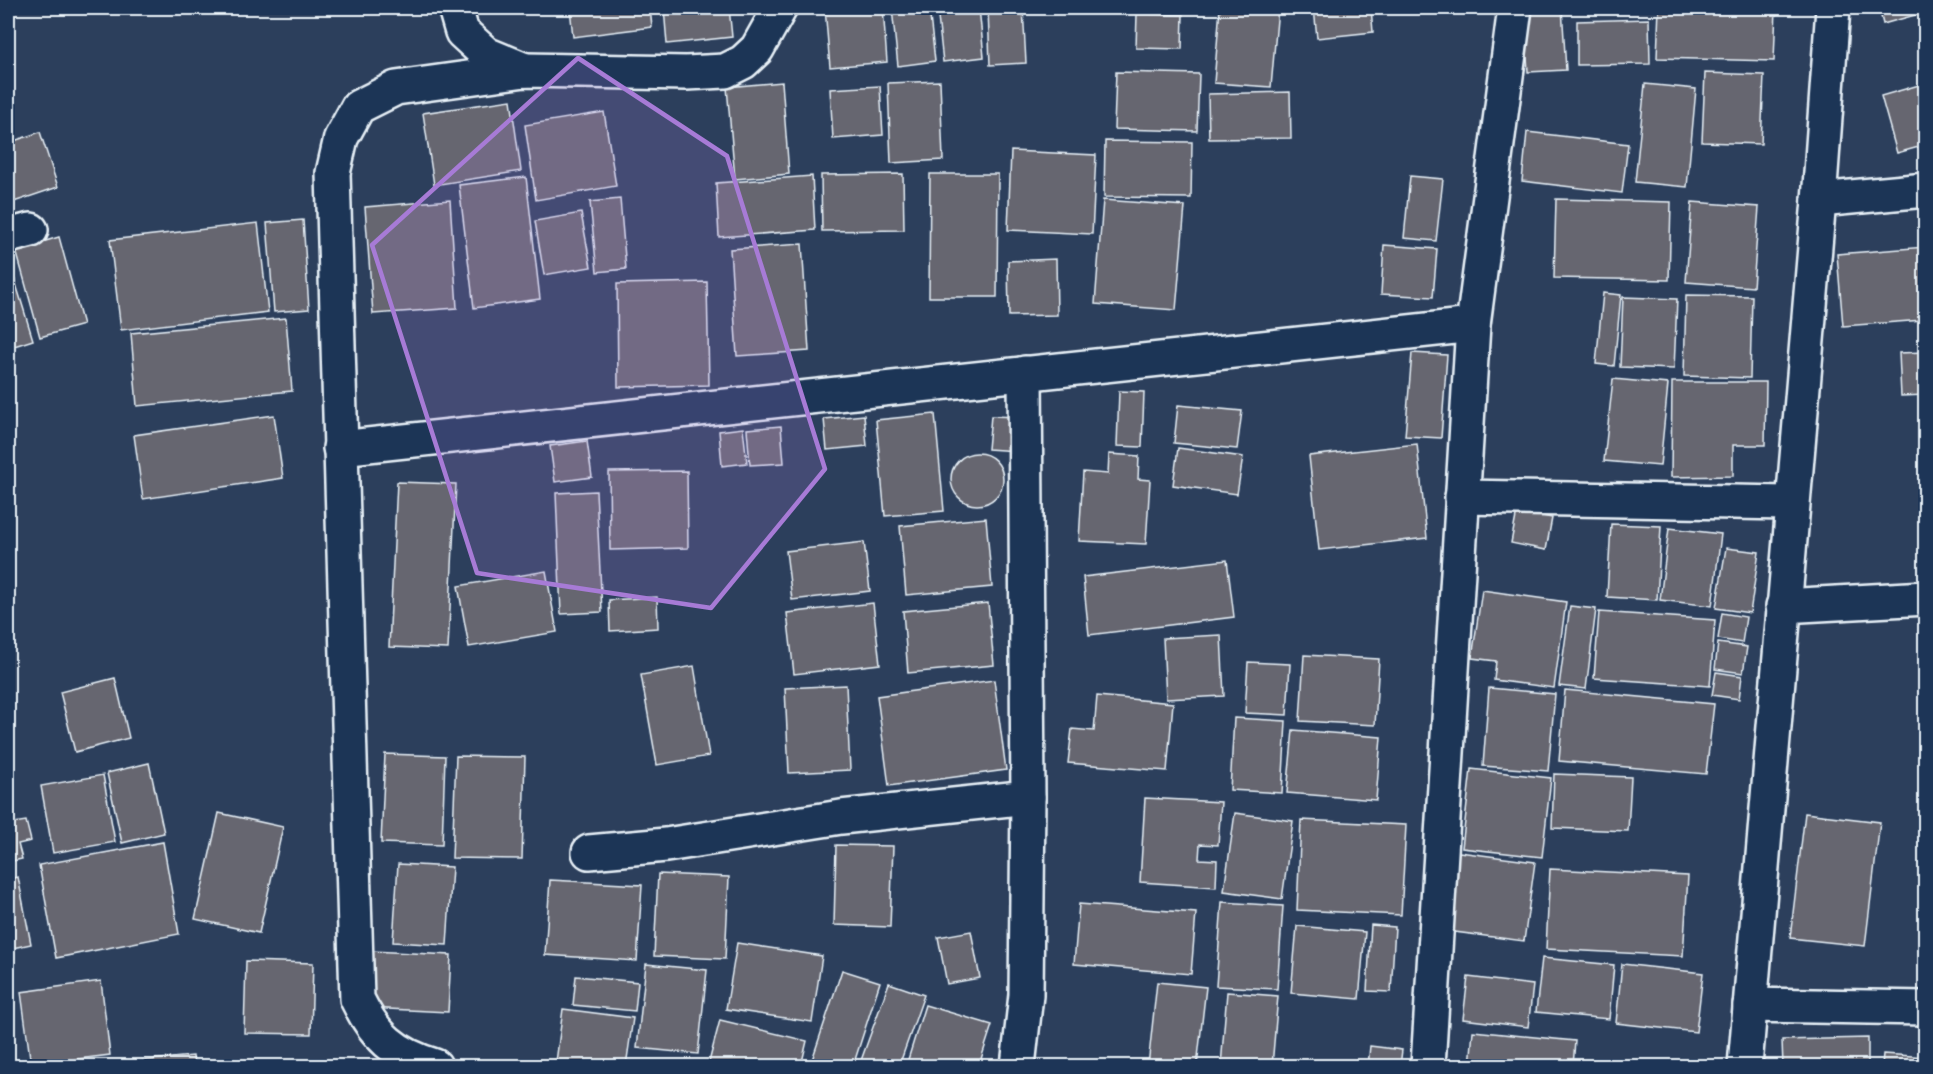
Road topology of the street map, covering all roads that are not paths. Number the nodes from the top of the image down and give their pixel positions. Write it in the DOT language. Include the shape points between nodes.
graph roads {
  1 [pos="455,8"];
  2 [pos="780,8"];
  3 [pos="1515,8"];
  4 [pos="1833,8"];
  5 [pos="525,70"];
  6 [pos="1926,190"];
  7 [pos="1819,200"];
  8 [pos="1473,324"];
  9 [pos="1025,373"];
  10 [pos="340,448"];
  11 [pos="1462,497"];
  12 [pos="1792,503"];
  13 [pos="1926,598"];
  14 [pos="1783,606"];
  15 [pos="1029,797"];
  16 [pos="589,852"];
  17 [pos="1750,1005"];
  18 [pos="1926,1008"];
  19 [pos="429,1066"];
  20 [pos="1018,1066"];
  21 [pos="1428,1066"];
  22 [pos="1745,1066"];
  1 -- 5 [label="street" via="462,32 486,54"];
  2 -- 5 [label="street" via="757,49 725,71"];
  3 -- 8 [label="street"];
  4 -- 7 [label="street"];
  5 -- 10 [label="street" via="396,88 358,107 341,138 333,172"];
  6 -- 7 [label="street"];
  7 -- 12 [label="street"];
  8 -- 9 [label="street"];
  8 -- 11 [label="street"];
  9 -- 10 [label="street"];
  9 -- 15 [label="street"];
  10 -- 19 [label="street" via="357,999 368,1022 393,1048"];
  11 -- 12 [label="street"];
  11 -- 21 [label="street"];
  12 -- 14 [label="street"];
  13 -- 14 [label="street"];
  14 -- 17 [label="street"];
  15 -- 16 [label="street" via="841,817 666,845"];
  15 -- 20 [label="street" via="1026,995"];
  17 -- 18 [label="street"];
  17 -- 22 [label="street"];
}
